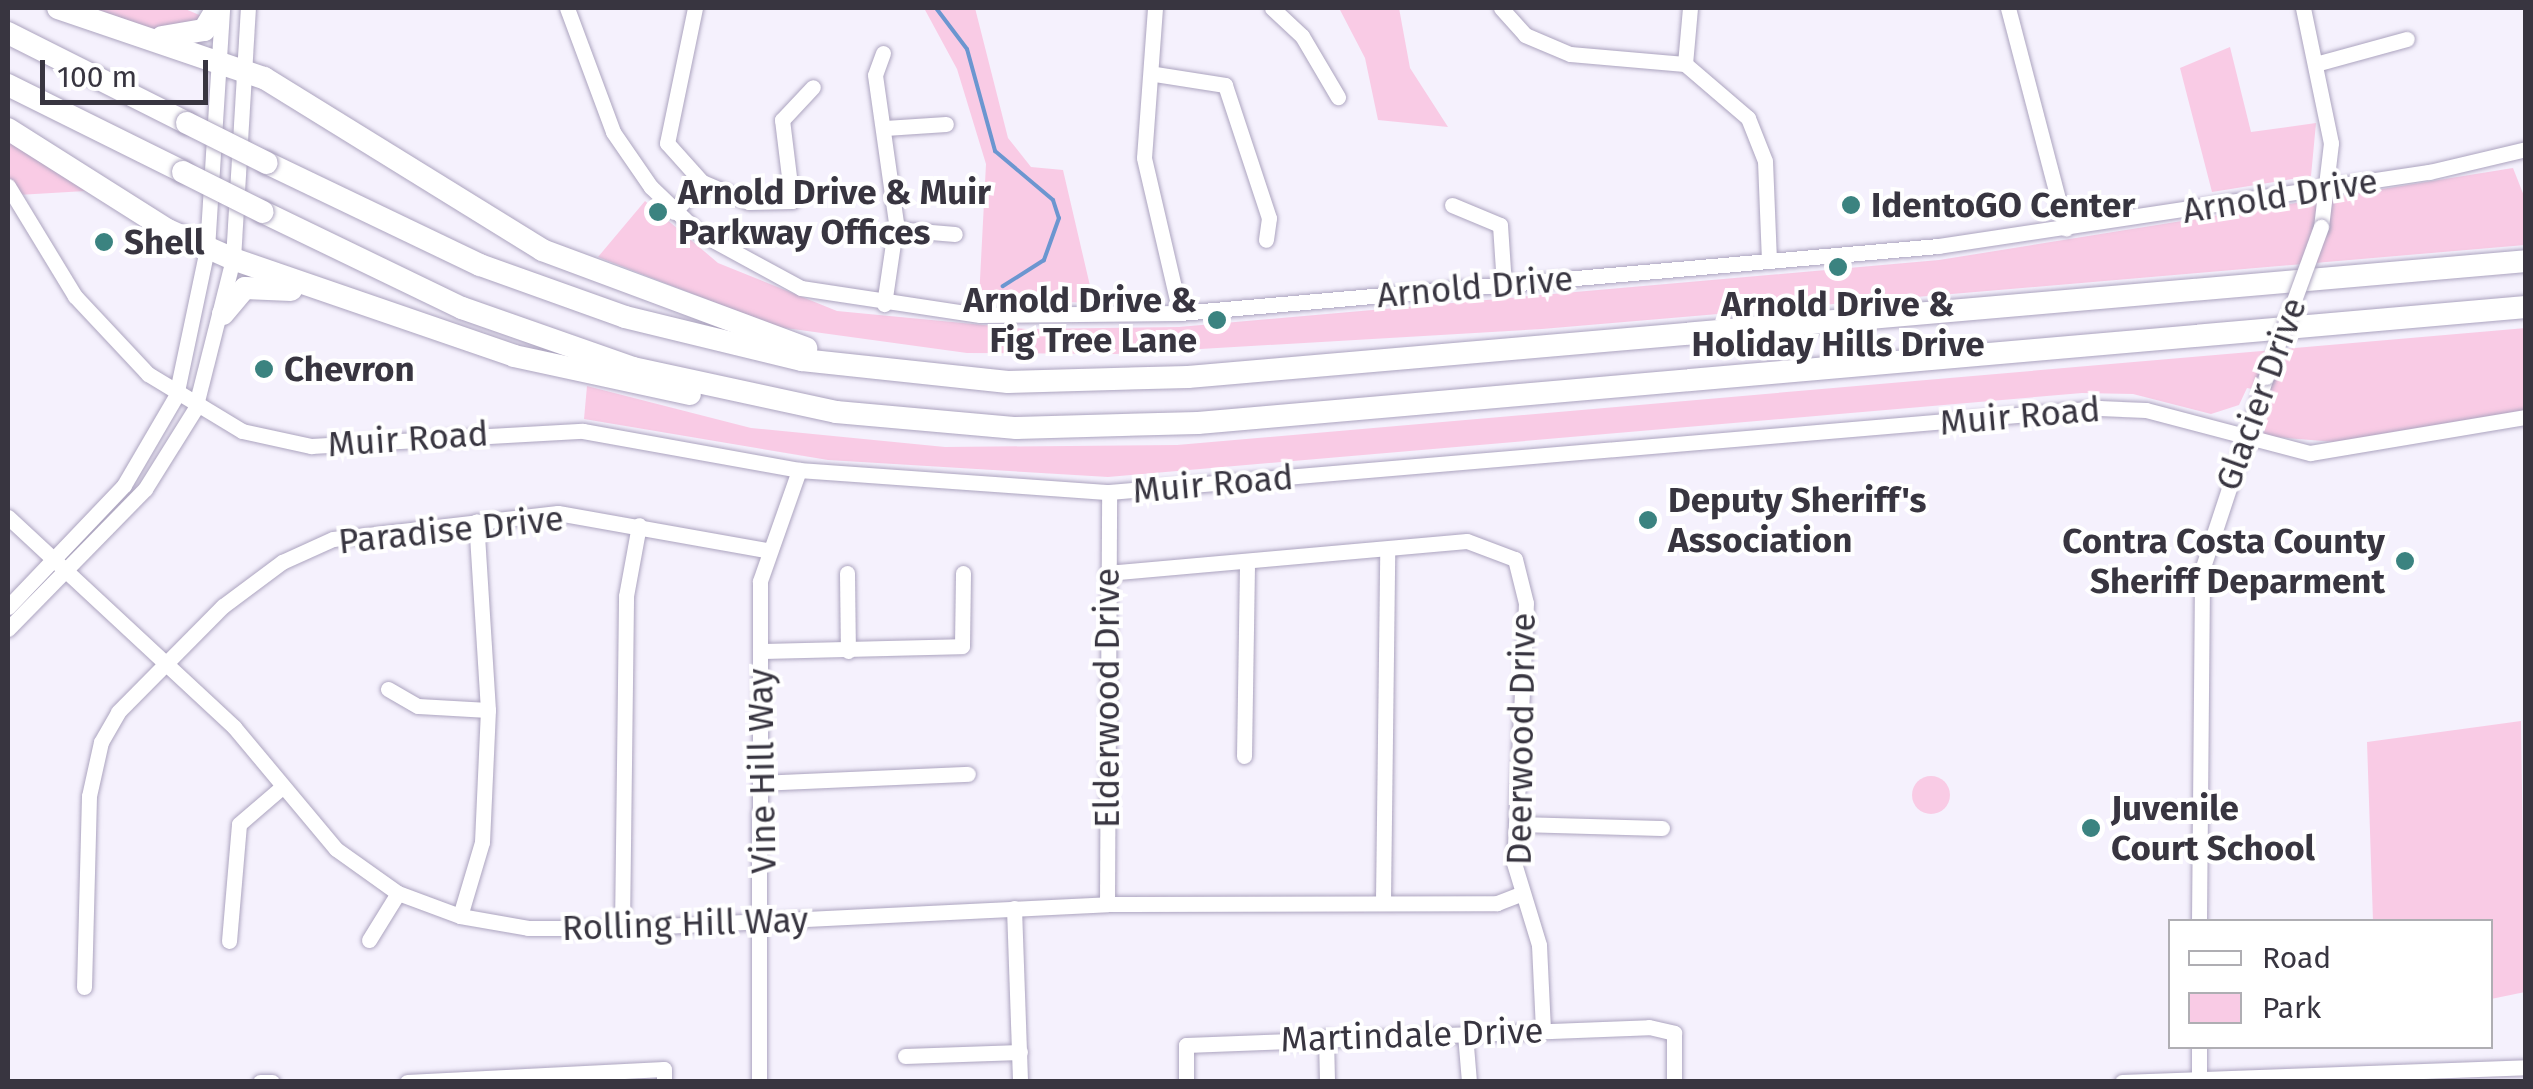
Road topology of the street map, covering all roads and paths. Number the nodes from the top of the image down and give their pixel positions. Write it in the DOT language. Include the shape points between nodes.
graph roads {
  1 [pos="58,8"];
  2 [pos="220,8"];
  3 [pos="248,8"];
  4 [pos="567,8"];
  5 [pos="695,8"];
  6 [pos="1155,8"];
  7 [pos="1272,8"];
  8 [pos="1501,8"];
  9 [pos="1690,8"];
  10 [pos="2008,8"];
  11 [pos="2303,8"];
  12 [pos="8,33"];
  13 [pos="135,34"];
  14 [pos="2407,39"];
  15 [pos="883,53"];
  16 [pos="1685,64"];
  17 [pos="2318,64"];
  18 [pos="219,65"];
  19 [pos="244,73"];
  20 [pos="1154,74"];
  21 [pos="8,85"];
  22 [pos="813,87"];
  23 [pos="1338,97"];
  24 [pos="946,124"];
  25 [pos="885,128"];
  26 [pos="8,129"];
  27 [pos="2526,149"];
  28 [pos="702,182"];
  29 [pos="8,186"];
  30 [pos="2330,188"];
  31 [pos="1452,205"];
  32 [pos="674,212"];
  33 [pos="895,229"];
  34 [pos="2066,229"];
  35 [pos="955,234"];
  36 [pos="1266,240"];
  37 [pos="208,248"];
  38 [pos="233,259"];
  39 [pos="2526,260"];
  40 [pos="1769,262"];
  41 [pos="1504,285"];
  42 [pos="333,295"];
  43 [pos="884,304"];
  44 [pos="2526,307"];
  45 [pos="1180,313"];
  46 [pos="224,314"];
  47 [pos="845,366"];
  48 [pos="734,393"];
  49 [pos="176,396"];
  50 [pos="195,410"];
  51 [pos="2526,417"];
  52 [pos="2244,440"];
  53 [pos="799,470"];
  54 [pos="1109,492"];
  55 [pos="8,516"];
  56 [pos="476,520"];
  57 [pos="638,525"];
  58 [pos="766,550"];
  59 [pos="1388,552"];
  60 [pos="60,562"];
  61 [pos="1247,564"];
  62 [pos="847,573"];
  63 [pos="964,573"];
  64 [pos="1107,573"];
  65 [pos="8,607"];
  66 [pos="8,630"];
  67 [pos="760,651"];
  68 [pos="848,651"];
  69 [pos="168,664"];
  70 [pos="388,689"];
  71 [pos="488,710"];
  72 [pos="1244,756"];
  73 [pos="968,774"];
  74 [pos="760,783"];
  75 [pos="282,788"];
  76 [pos="1516,824"];
  77 [pos="1662,828"];
  78 [pos="398,894"];
  79 [pos="1520,894"];
  80 [pos="1384,900"];
  81 [pos="1107,904"];
  82 [pos="1014,908"];
  83 [pos="460,916"];
  84 [pos="2200,919"];
  85 [pos="766,922"];
  86 [pos="622,928"];
  87 [pos="369,940"];
  88 [pos="229,941"];
  89 [pos="84,988"];
  90 [pos="1542,1030"];
  91 [pos="1465,1034"];
  92 [pos="1326,1037"];
  93 [pos="2199,1049"];
  94 [pos="1020,1052"];
  95 [pos="904,1056"];
  96 [pos="2526,1066"];
  97 [pos="2394,1076"];
  98 [pos="537,1077"];
  99 [pos="2200,1080"];
  100 [pos="272,1081"];
  101 [pos="260,1082"];
  102 [pos="406,1082"];
  103 [pos="664,1082"];
  104 [pos="759,1082"];
  105 [pos="1020,1082"];
  106 [pos="1186,1082"];
  107 [pos="1327,1082"];
  108 [pos="1470,1082"];
  109 [pos="1674,1082"];
  110 [pos="2122,1082"];
  1 -- 13 [label="highway"];
  2 -- 13 [label="highway" via="190,38"];
  2 -- 18 [label="street"];
  3 -- 19 [label="street"];
  4 -- 32 [label="street, Arnold Drive" via="606,117"];
  5 -- 28 [label="street" via="666,132"];
  6 -- 20 [label="street"];
  7 -- 23 [label="street" via="1302,36"];
  8 -- 16 [label="street" via="1525,35 1570,54"];
  9 -- 16 [label="street"];
  10 -- 34 [label="street"];
  11 -- 17 [label="street, Glacier Drive"];
  12 -- 47 [label="highway, bridge" via="267,163 576,301"];
  13 -- 18 [label="highway"];
  14 -- 17 [label="street"];
  15 -- 25 [label="street" via="875,75"];
  16 -- 40 [label="street" via="1761,139"];
  17 -- 30 [label="street, Glacier Drive"];
  18 -- 19 [label="highway"];
  18 -- 37 [label="street"];
  19 -- 38 [label="street"];
  19 -- 47 [label="highway" via="542,250"];
  20 -- 36 [label="street" via="1225,85 1269,218"];
  20 -- 45 [label="street" via="1146,173"];
  21 -- 48 [label="highway, bridge" via="486,318"];
  22 -- 28 [label="street" via="782,120 792,201 750,202"];
  24 -- 25 [label="street"];
  25 -- 33 [label="street"];
  26 -- 37 [label="highway"];
  27 -- 30 [label="street, Arnold Drive"];
  28 -- 32 [label="street"];
  29 -- 49 [label="street, Muir Road" via="93,320"];
  30 -- 34 [label="street, Arnold Drive"];
  30 -- 52 [label="street, Glacier Drive, bridge"];
  31 -- 41 [label="street" via="1500,225"];
  32 -- 43 [label="street, Arnold Drive" via="759,271"];
  33 -- 35 [label="street"];
  33 -- 43 [label="street"];
  34 -- 40 [label="street, Arnold Drive"];
  37 -- 38 [label="highway"];
  37 -- 49 [label="street"];
  38 -- 42 [label="highway"];
  38 -- 46 [label="street"];
  39 -- 47 [label="highway" via="1162,379 1008,382"];
  40 -- 41 [label="street, Arnold Drive"];
  41 -- 45 [label="street, Arnold Drive"];
  42 -- 46 [label="highway" via="245,288"];
  42 -- 48 [label="highway" via="588,376 665,392"];
  43 -- 45 [label="street, Arnold Drive" via="1028,316"];
  44 -- 48 [label="highway" via="1120,428 913,421"];
  46 -- 50 [label="street"];
  49 -- 50 [label="street, Muir Road"];
  49 -- 60 [label="street" via="140,464"];
  50 -- 53 [label="street, Muir Road" via="311,446 583,432"];
  50 -- 60 [label="street" via="145,488"];
  51 -- 52 [label="street, Muir Road" via="2339,452"];
  52 -- 54 [label="street, Muir Road" via="2146,410 2099,408"];
  52 -- 84 [label="street, Glacier Drive" via="2198,602"];
  53 -- 54 [label="street, Muir Road"];
  53 -- 58 [label="street, Vine Hill Way" via="794,506"];
  54 -- 64 [label="street, Elderwood Drive"];
  55 -- 60 [label="street, Rolling Hill Way"];
  56 -- 57 [label="street, Paradise Drive" via="558,513"];
  56 -- 69 [label="street, Paradise Drive" via="332,539 282,562"];
  56 -- 71 [label="street"];
  57 -- 58 [label="street, Paradise Drive"];
  57 -- 86 [label="street" via="626,596"];
  58 -- 67 [label="street, Vine Hill Way"];
  59 -- 61 [label="street, Deerwood Drive"];
  59 -- 76 [label="street, Deerwood Drive" via="1467,541 1515,559 1526,603"];
  59 -- 80 [label="street"];
  60 -- 65 [label="street"];
  60 -- 66 [label="street"];
  60 -- 69 [label="street, Rolling Hill Way"];
  61 -- 64 [label="street, Deerwood Drive"];
  61 -- 72 [label="street"];
  62 -- 68 [label="street"];
  63 -- 68 [label="street" via="962,646"];
  64 -- 81 [label="street, Elderwood Drive"];
  67 -- 68 [label="street"];
  67 -- 74 [label="street, Vine Hill Way"];
  69 -- 75 [label="street, Rolling Hill Way"];
  69 -- 89 [label="street, Paradise Drive" via="101,742 89,796"];
  70 -- 71 [label="street" via="418,706"];
  71 -- 83 [label="street" via="482,842"];
  73 -- 74 [label="street"];
  74 -- 85 [label="street, Vine Hill Way"];
  75 -- 78 [label="street, Rolling Hill Way" via="336,849"];
  75 -- 88 [label="street" via="239,824"];
  76 -- 77 [label="street"];
  76 -- 79 [label="street, Deerwood Drive"];
  78 -- 83 [label="street, Rolling Hill Way"];
  78 -- 87 [label="street"];
  79 -- 80 [label="street, Rolling Hill Way" via="1497,903"];
  79 -- 90 [label="street, Deerwood Drive" via="1539,945"];
  80 -- 81 [label="street, Rolling Hill Way"];
  81 -- 82 [label="street, Rolling Hill Way"];
  82 -- 85 [label="street, Rolling Hill Way"];
  82 -- 94 [label="street"];
  83 -- 86 [label="street, Rolling Hill Way" via="528,928"];
  85 -- 86 [label="street, Rolling Hill Way"];
  85 -- 104 [label="street, Vine Hill Way"];
  90 -- 91 [label="street, Martindale Drive"];
  90 -- 109 [label="street, Martindale Drive" via="1674,1033"];
  91 -- 92 [label="street, Martindale Drive"];
  91 -- 108 [label="street"];
  92 -- 106 [label="street, Martindale Drive" via="1186,1046"];
  92 -- 107 [label="street"];
  93 -- 99 [label="street"];
  94 -- 95 [label="street"];
  94 -- 105 [label="street"];
  96 -- 97 [label="street"];
  97 -- 99 [label="street"];
  98 -- 102 [label="street"];
  98 -- 103 [label="street" via="664,1069"];
  99 -- 110 [label="street"];
  100 -- 101 [label="street"];
}
